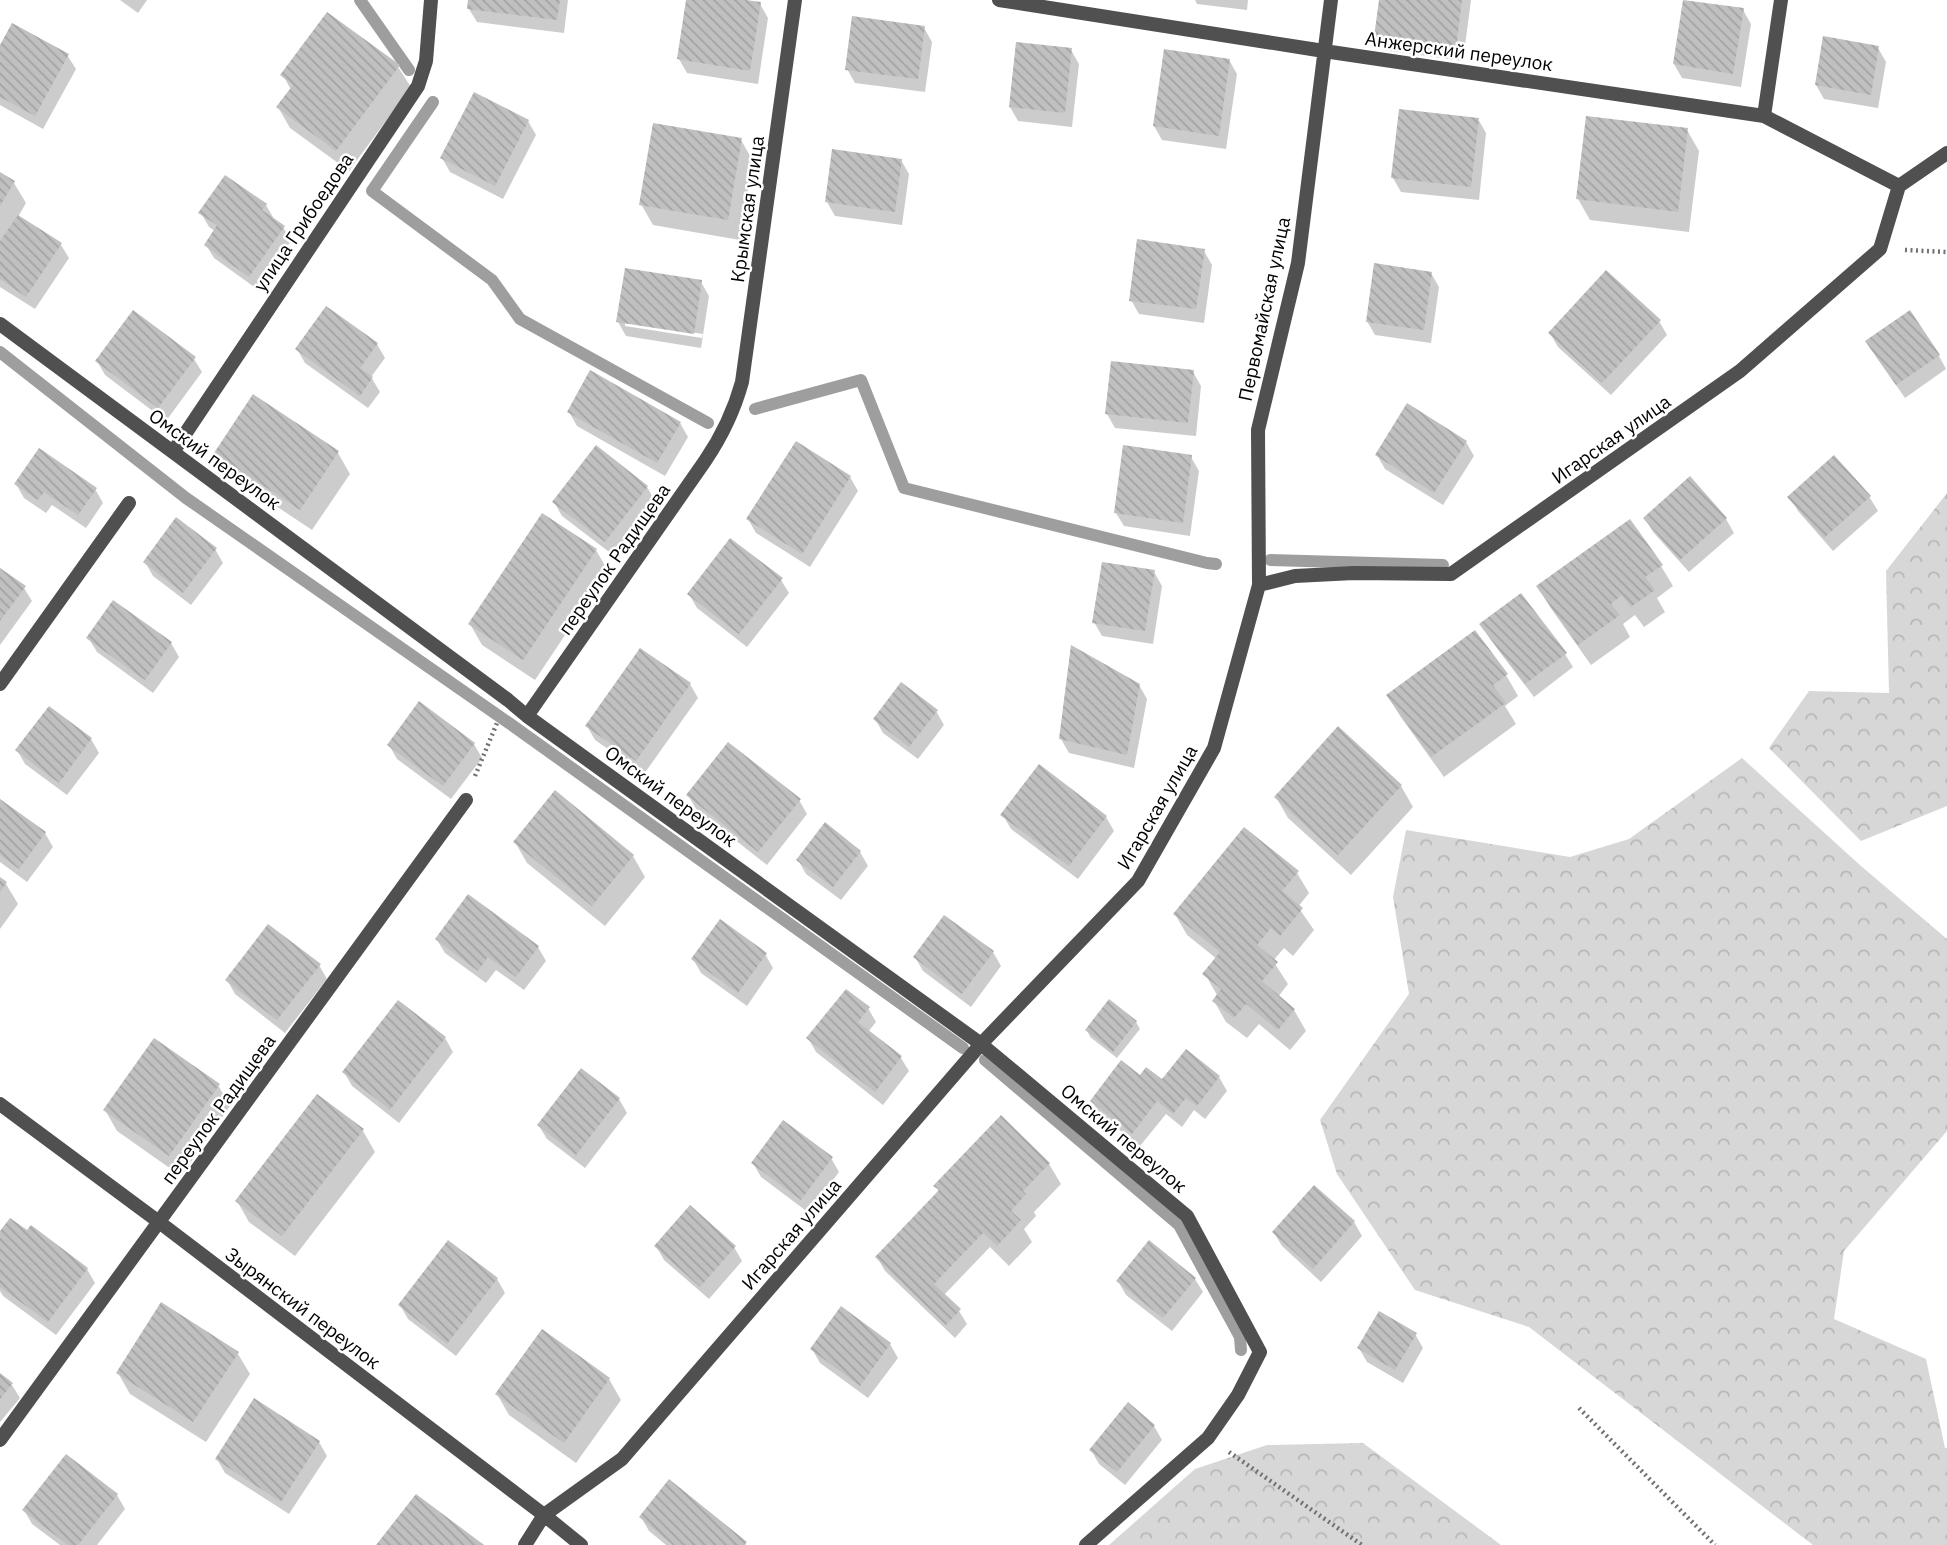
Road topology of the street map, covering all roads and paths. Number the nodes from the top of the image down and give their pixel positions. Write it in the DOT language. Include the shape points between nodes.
graph roads {
  1 [pos="431,0"];
  2 [pos="795,0"];
  3 [pos="999,0"];
  4 [pos="1331,0"];
  5 [pos="1781,0"];
  6 [pos="1324,51"];
  7 [pos="1764,116"];
  8 [pos="1947,153"];
  9 [pos="1899,186"];
  10 [pos="1880,249"];
  11 [pos="1947,252"];
  12 [pos="0,324"];
  13 [pos="729,422"];
  14 [pos="173,452"];
  15 [pos="129,503"];
  16 [pos="1259,585"];
  17 [pos="0,684"];
  18 [pos="527,716"];
  19 [pos="491,735"];
  20 [pos="466,800"];
  21 [pos="981,1044"];
  22 [pos="0,1104"];
  23 [pos="159,1222"];
  24 [pos="1579,1408"];
  25 [pos="1208,1438"];
  26 [pos="0,1440"];
  27 [pos="544,1515"];
  28 [pos="525,1545"];
  29 [pos="581,1545"];
  30 [pos="1086,1545"];
  31 [pos="1362,1545"];
  32 [pos="1715,1545"];
  1 -- 14 [label="street, улица Грибоедова" via="426,61 418,86"];
  2 -- 13 [label="street, Крымская улица" via="742,382"];
  3 -- 6 [label="street, Анжерский переулок"];
  4 -- 6 [label="street, Первомайская улица"];
  5 -- 7 [label="street"];
  6 -- 7 [label="street, Анжерский переулок"];
  6 -- 16 [label="street, Первомайская улица" via="1298,263 1258,430"];
  7 -- 9 [label="street, Анжерский переулок"];
  8 -- 9 [label="street"];
  9 -- 10 [label="street"];
  10 -- 11 [label="path"];
  10 -- 16 [label="street, Игарская улица" via="1740,371 1451,574 1294,576"];
  12 -- 14 [label="street, Омский переулок"];
  13 -- 18 [label="street, переулок Радищева"];
  14 -- 18 [label="street, Омский переулок"];
  15 -- 17 [label="street"];
  16 -- 21 [label="street, Игарская улица" via="1214,748 1138,881"];
  18 -- 21 [label="street, Омский переулок"];
  19 -- 20 [label="path"];
  20 -- 23 [label="street, переулок Радищева"];
  21 -- 25 [label="street, Омский переулок" via="1187,1216 1260,1352"];
  21 -- 27 [label="street, Игарская улица" via="622,1459"];
  22 -- 23 [label="street, Зырянский переулок"];
  23 -- 26 [label="street, переулок Радищева"];
  23 -- 27 [label="street, Зырянский переулок"];
  24 -- 32 [label="path"];
  25 -- 30 [label="street"];
  25 -- 31 [label="path"];
  27 -- 28 [label="street, Игарская улица"];
  27 -- 29 [label="street, Зырянский переулок"];
}
